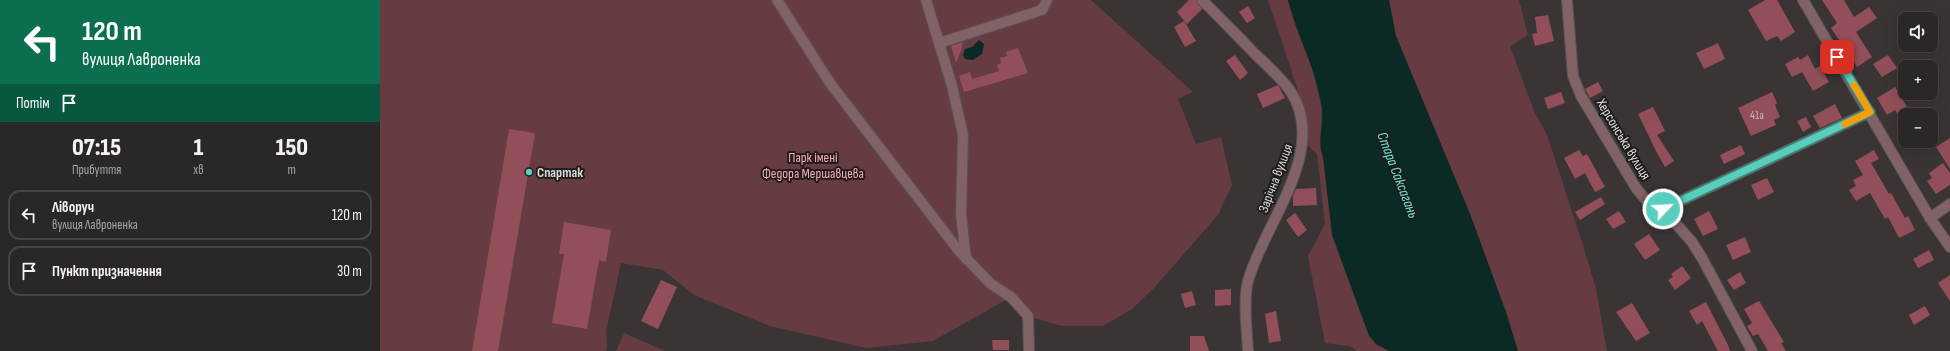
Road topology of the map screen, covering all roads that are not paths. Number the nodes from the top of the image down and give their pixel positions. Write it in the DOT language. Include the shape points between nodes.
graph roads {
  1 [pos="777,0"];
  2 [pos="926,0"];
  3 [pos="1047,0"];
  4 [pos="1202,0"];
  5 [pos="1567,0"];
  6 [pos="1803,0"];
  7 [pos="939,43"];
  8 [pos="1870,112"];
  9 [pos="1950,204"];
  10 [pos="1663,209"];
  11 [pos="1930,218"];
  12 [pos="1950,247"];
  13 [pos="966,259"];
  14 [pos="1029,351"];
  15 [pos="1248,351"];
  16 [pos="1752,351"];
  1 -- 13 [label="street" via="830,83"];
  2 -- 7 [label="street"];
  3 -- 7 [label="street" via="1042,10"];
  4 -- 15 [label="street, Зарічна вулиця" via="1289,89 1302,119 1302,152 1251,269 1247,284"];
  5 -- 10 [label="street, Херсонська вулиця" via="1573,76 1581,96 1636,188 1649,204"];
  6 -- 8 [label="street"];
  7 -- 13 [label="street" via="963,135 961,214"];
  8 -- 10 [label="street"];
  8 -- 11 [label="street"];
  9 -- 11 [label="street"];
  10 -- 16 [label="street, Херсонська вулиця" via="1702,258"];
  11 -- 12 [label="street"];
  13 -- 14 [label="street" via="991,284 1011,297 1028,316"];
}
